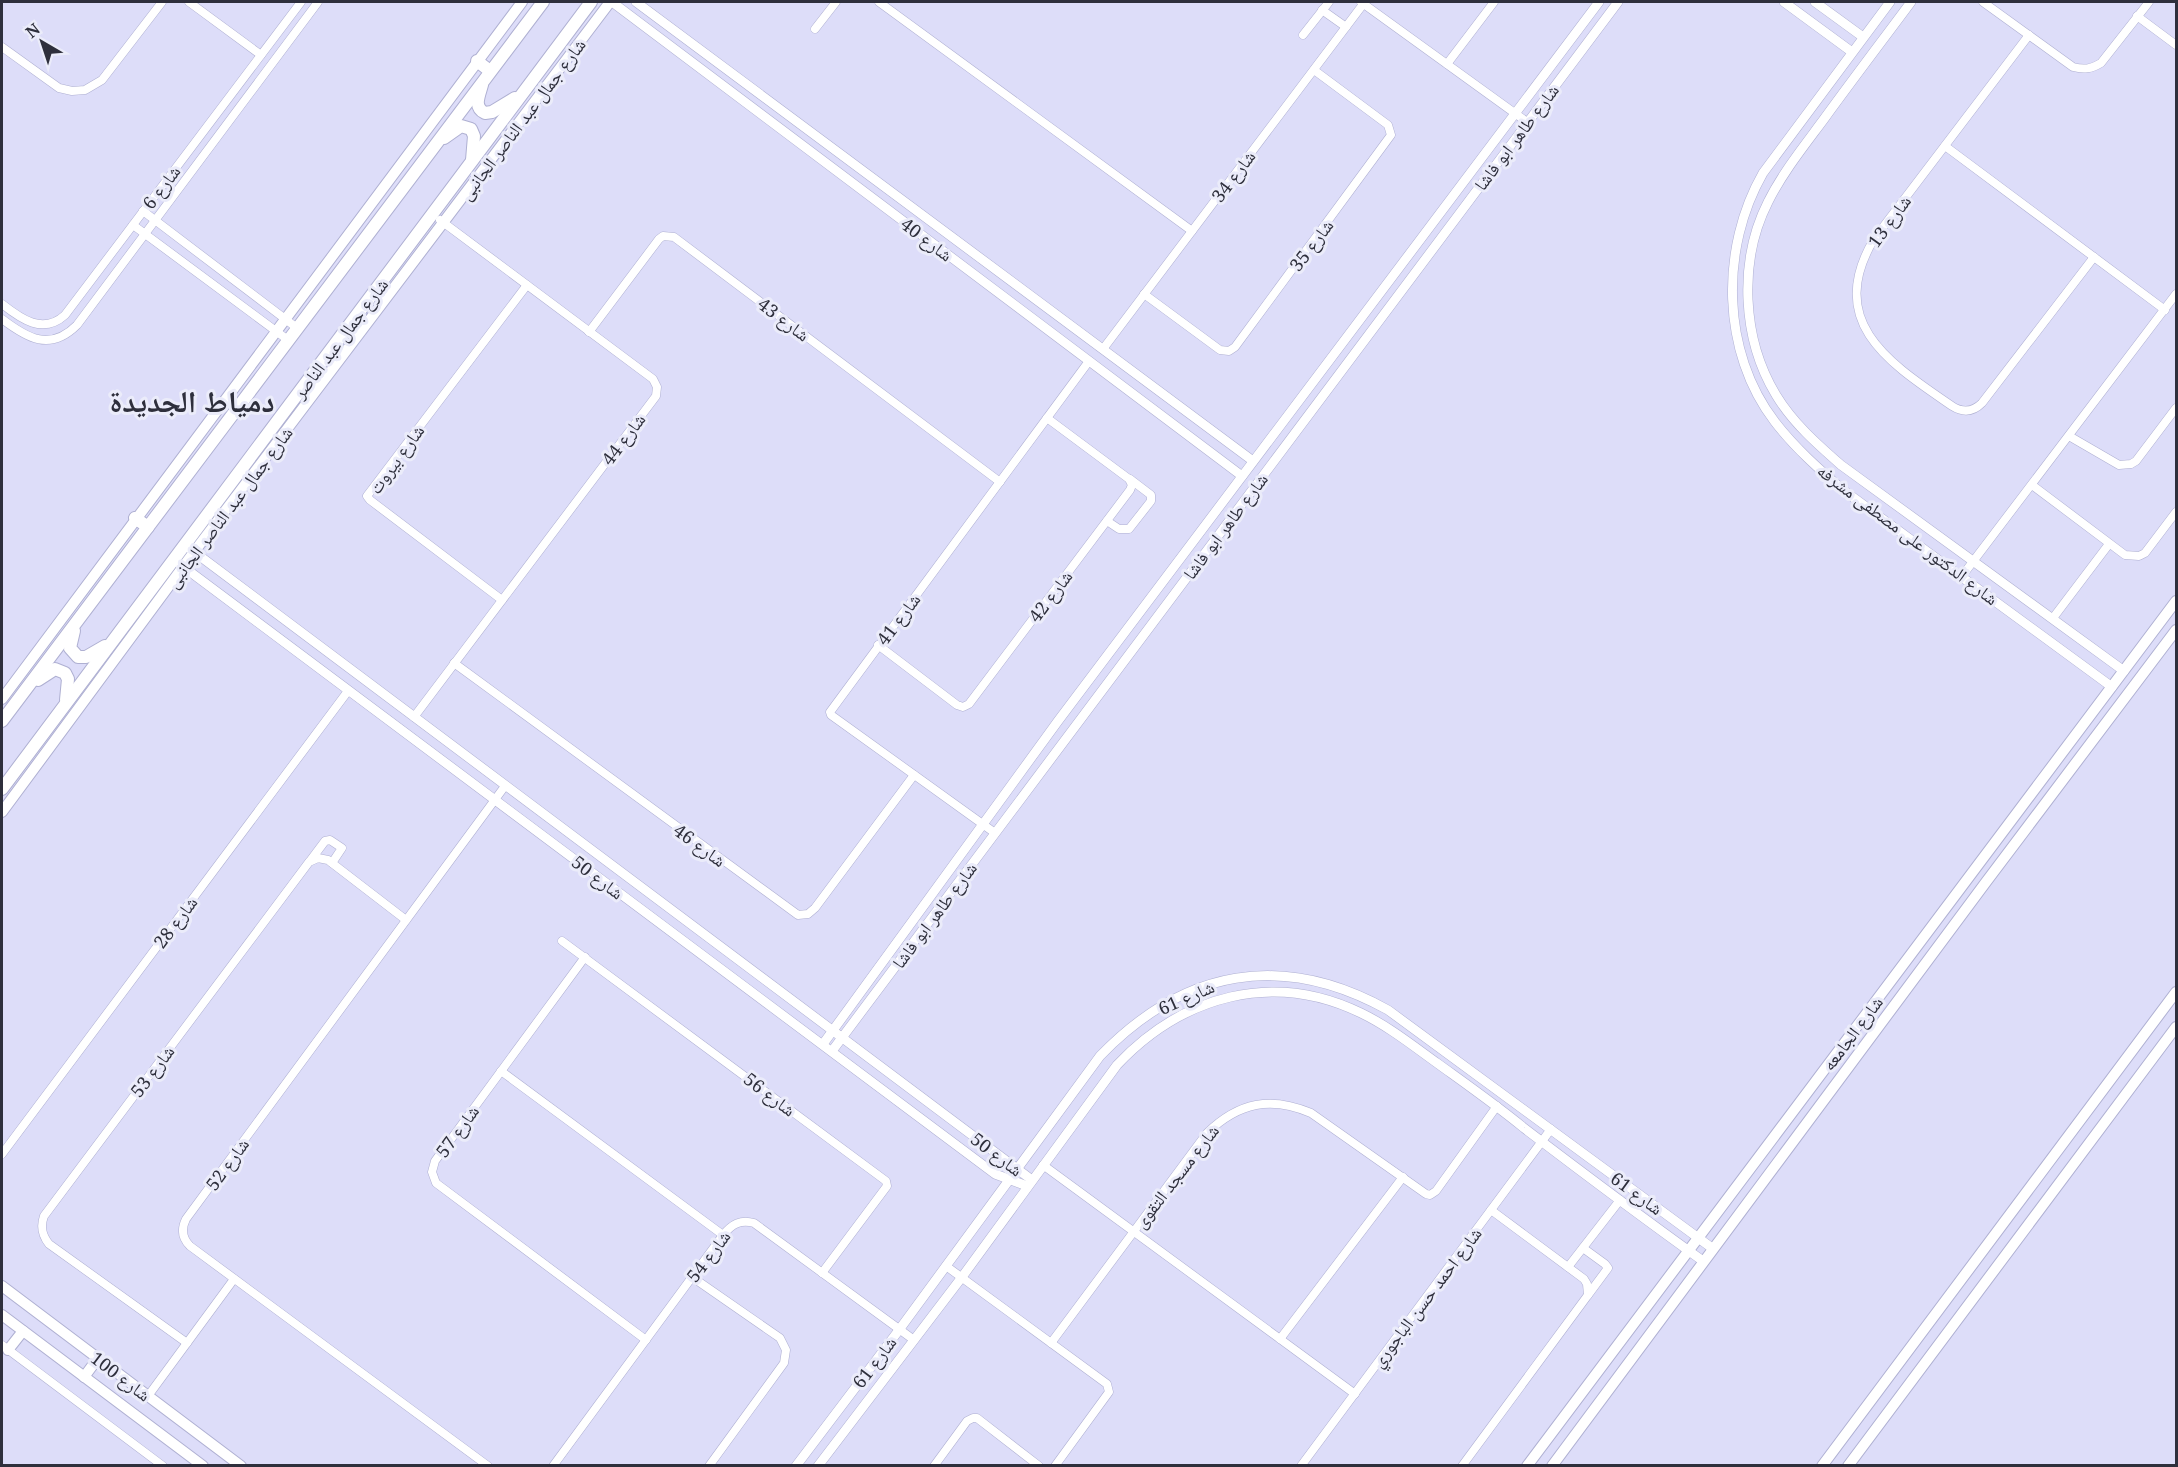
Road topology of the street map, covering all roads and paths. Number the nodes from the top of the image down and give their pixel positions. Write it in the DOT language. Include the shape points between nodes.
graph roads {
  1 [pos="162,2"];
  2 [pos="189,2"];
  3 [pos="301,2"];
  4 [pos="318,2"];
  5 [pos="522,2"];
  6 [pos="543,2"];
  7 [pos="591,2"];
  8 [pos="611,2"];
  9 [pos="636,2"];
  10 [pos="836,2"];
  11 [pos="879,2"];
  12 [pos="1329,2"];
  13 [pos="1362,2"];
  14 [pos="1494,2"];
  15 [pos="1599,2"];
  16 [pos="1618,2"];
  17 [pos="1784,2"];
  18 [pos="1815,2"];
  19 [pos="1890,2"];
  20 [pos="1911,2"];
  21 [pos="1983,2"];
  22 [pos="2149,2"];
  23 [pos="1322,10"];
  24 [pos="290,15"];
  25 [pos="2138,16"];
  26 [pos="302,23"];
  27 [pos="1346,27"];
  28 [pos="815,29"];
  29 [pos="1303,35"];
  30 [pos="2029,35"];
  31 [pos="1863,38"];
  32 [pos="2176,45"];
  33 [pos="2,47"];
  34 [pos="1852,52"];
  35 [pos="261,55"];
  36 [pos="477,62"];
  37 [pos="1447,64"];
  38 [pos="1314,70"];
  39 [pos="487,75"];
  40 [pos="1824,92"];
  41 [pos="521,94"];
  42 [pos="1837,101"];
  43 [pos="1515,114"];
  44 [pos="1527,122"];
  45 [pos="1945,146"];
  46 [pos="430,150"];
  47 [pos="472,161"];
  48 [pos="143,211"];
  49 [pos="433,214"];
  50 [pos="155,220"];
  51 [pos="443,223"];
  52 [pos="133,225"];
  53 [pos="168,231"];
  54 [pos="1192,231"];
  55 [pos="145,234"];
  56 [pos="158,244"];
  57 [pos="2094,257"];
  58 [pos="527,285"];
  59 [pos="1144,294"];
  60 [pos="2176,294"];
  61 [pos="2,304"];
  62 [pos="2166,308"];
  63 [pos="2176,312"];
  64 [pos="2,319"];
  65 [pos="285,320"];
  66 [pos="297,328"];
  67 [pos="276,331"];
  68 [pos="589,332"];
  69 [pos="288,340"];
  70 [pos="1103,349"];
  71 [pos="1089,362"];
  72 [pos="2176,408"];
  73 [pos="1047,418"];
  74 [pos="2069,436"];
  75 [pos="1253,461"];
  76 [pos="1242,476"];
  77 [pos="1129,479"];
  78 [pos="1000,482"];
  79 [pos="2031,485"];
  80 [pos="2176,512"];
  81 [pos="135,518"];
  82 [pos="1107,521"];
  83 [pos="148,526"];
  84 [pos="2109,544"];
  85 [pos="189,548"];
  86 [pos="1974,561"];
  87 [pos="178,563"];
  88 [pos="1962,576"];
  89 [pos="502,600"];
  90 [pos="2176,601"];
  91 [pos="79,618"];
  92 [pos="2053,618"];
  93 [pos="2176,630"];
  94 [pos="110,642"];
  95 [pos="878,645"];
  96 [pos="454,663"];
  97 [pos="2124,671"];
  98 [pos="27,687"];
  99 [pos="2112,687"];
  100 [pos="348,691"];
  101 [pos="2,699"];
  102 [pos="65,705"];
  103 [pos="414,717"];
  104 [pos="2,721"];
  105 [pos="914,776"];
  106 [pos="506,786"];
  107 [pos="2,789"];
  108 [pos="495,800"];
  109 [pos="2,812"];
  110 [pos="982,825"];
  111 [pos="995,833"];
  112 [pos="309,862"];
  113 [pos="332,863"];
  114 [pos="1973,872"];
  115 [pos="1986,882"];
  116 [pos="406,920"];
  117 [pos="562,940"];
  118 [pos="585,957"];
  119 [pos="2176,992"];
  120 [pos="1406,1023"];
  121 [pos="2176,1027"];
  122 [pos="832,1031"];
  123 [pos="1399,1035"];
  124 [pos="842,1038"];
  125 [pos="823,1044"];
  126 [pos="832,1051"];
  127 [pos="501,1071"];
  128 [pos="1497,1106"];
  129 [pos="1551,1129"];
  130 [pos="1542,1142"];
  131 [pos="2,1154"];
  132 [pos="1043,1165"];
  133 [pos="1017,1168"];
  134 [pos="1403,1177"];
  135 [pos="1009,1179"];
  136 [pos="1030,1183"];
  137 [pos="1620,1200"];
  138 [pos="1491,1210"];
  139 [pos="1133,1232"];
  140 [pos="723,1235"];
  141 [pos="1698,1238"];
  142 [pos="1583,1248"];
  143 [pos="1712,1248"];
  144 [pos="1688,1251"];
  145 [pos="1703,1261"];
  146 [pos="946,1266"];
  147 [pos="1568,1267"];
  148 [pos="822,1273"];
  149 [pos="692,1277"];
  150 [pos="962,1277"];
  151 [pos="234,1279"];
  152 [pos="2,1286"];
  153 [pos="1588,1296"];
  154 [pos="2,1315"];
  155 [pos="899,1330"];
  156 [pos="23,1331"];
  157 [pos="1280,1339"];
  158 [pos="646,1340"];
  159 [pos="914,1341"];
  160 [pos="1051,1342"];
  161 [pos="186,1343"];
  162 [pos="1914,1345"];
  163 [pos="5,1348"];
  164 [pos="1929,1357"];
  165 [pos="98,1358"];
  166 [pos="1902,1360"];
  167 [pos="1918,1372"];
  168 [pos="84,1377"];
  169 [pos="1354,1394"];
  170 [pos="148,1396"];
  171 [pos="190,1462"];
  172 [pos="163,1466"];
  173 [pos="203,1466"];
  174 [pos="241,1466"];
  175 [pos="489,1466"];
  176 [pos="553,1466"];
  177 [pos="709,1466"];
  178 [pos="796,1466"];
  179 [pos="818,1466"];
  180 [pos="934,1466"];
  181 [pos="1039,1466"];
  182 [pos="1055,1466"];
  183 [pos="1301,1466"];
  184 [pos="1462,1466"];
  185 [pos="1527,1466"];
  186 [pos="1552,1466"];
  187 [pos="1822,1466"];
  188 [pos="1848,1466"];
  1 -- 33 [label="street" via="102,80 85,90 65,90 53,85"];
  2 -- 35 [label="street"];
  3 -- 24 [label="street, شارع 6"];
  4 -- 26 [label="street, شارع 6"];
  5 -- 36 [label="main road"];
  6 -- 39 [label="main road"];
  7 -- 41 [label="main road, شارع جمال عبد الناصر"];
  8 -- 51 [label="main road, شارع جمال عبد الناصر الجانبى"];
  8 -- 71 [label="street, شارع 40"];
  9 -- 70 [label="street, شارع 40"];
  10 -- 28 [label="street"];
  11 -- 54 [label="street"];
  12 -- 23 [label="street"];
  13 -- 27 [label="street, شارع 34"];
  13 -- 37 [label="street, شارع 34"];
  14 -- 37 [label="street"];
  15 -- 43 [label="street, شارع طاهر ابو فاشا"];
  16 -- 44 [label="street, شارع طاهر ابو فاشا"];
  17 -- 34 [label="street"];
  18 -- 31 [label="street"];
  19 -- 31 [label="street, شارع الدكتور على مصطفى مشرفه"];
  20 -- 42 [label="street, شارع الدكتور على مصطفى مشرفه"];
  21 -- 30 [label="street"];
  22 -- 25 [label="street"];
  23 -- 27 [label="street"];
  23 -- 29 [label="street"];
  24 -- 26 [label="street"];
  24 -- 35 [label="street, شارع 6"];
  25 -- 30 [label="street" via="2108,56 2092,68 2073,67"];
  25 -- 32 [label="street"];
  26 -- 50 [label="street, شارع 6"];
  27 -- 38 [label="street, شارع 34"];
  30 -- 45 [label="street, شارع 13"];
  31 -- 34 [label="street, شارع الدكتور على مصطفى مشرفه"];
  34 -- 40 [label="street, شارع الدكتور على مصطفى مشرفه"];
  35 -- 48 [label="street, شارع 6"];
  36 -- 39 [label="main road"];
  36 -- 65 [label="main road"];
  37 -- 43 [label="street, شارع 34"];
  38 -- 54 [label="street, شارع 34"];
  38 -- 59 [label="street, شارع 35" via="1388,125 1391,135 1235,347 1220,350"];
  39 -- 41 [label="main road" via="477,104 482,112 492,112"];
  39 -- 46 [label="main road"];
  40 -- 42 [label="street"];
  40 -- 88 [label="street, شارع الدكتور على مصطفى مشرفه" via="1763,173 1742,219 1732,295 1739,345 1759,397 1774,421 1803,453 1843,490"];
  41 -- 47 [label="main road, شارع جمال عبد الناصر"];
  42 -- 86 [label="street, شارع الدكتور على مصطفى مشرفه" via="1780,179 1757,230 1750,257 1749,313 1762,367 1775,394 1803,431 1841,465"];
  43 -- 44 [label="street, شارع 34"];
  43 -- 75 [label="street, شارع طاهر ابو فاشا"];
  44 -- 111 [label="street, شارع طاهر ابو فاشا"];
  45 -- 57 [label="street"];
  45 -- 57 [label="street, شارع 13" via="1867,250 1859,274 1858,306 1869,337 1886,358 1958,410 1971,410 1982,403"];
  46 -- 47 [label="main road" via="458,127 466,126 474,136"];
  46 -- 66 [label="main road"];
  47 -- 49 [label="main road, شارع جمال عبد الناصر"];
  48 -- 50 [label="street"];
  48 -- 52 [label="street, شارع 6"];
  49 -- 51 [label="street, شارع 44"];
  49 -- 85 [label="main road, شارع جمال عبد الناصر"];
  50 -- 53 [label="street"];
  50 -- 55 [label="street, شارع 6"];
  51 -- 58 [label="street, شارع 44"];
  51 -- 85 [label="main road, شارع جمال عبد الناصر الجانبى"];
  52 -- 55 [label="street"];
  52 -- 61 [label="street, شارع 6" via="57,321 31,323"];
  53 -- 56 [label="street"];
  53 -- 65 [label="street"];
  54 -- 59 [label="street, شارع 34"];
  55 -- 56 [label="street"];
  55 -- 64 [label="street, شارع 6" via="73,329 62,336 51,340 33,338"];
  56 -- 67 [label="street"];
  57 -- 62 [label="street"];
  58 -- 68 [label="street, شارع 44"];
  58 -- 89 [label="street, شارع بيروت" via="367,496"];
  59 -- 70 [label="street, شارع 34"];
  60 -- 62 [label="street"];
  62 -- 63 [label="street"];
  62 -- 74 [label="street"];
  65 -- 66 [label="street"];
  65 -- 67 [label="main road"];
  66 -- 69 [label="main road"];
  67 -- 69 [label="street"];
  67 -- 81 [label="main road"];
  68 -- 78 [label="street, شارع 43" via="658,238 674,237"];
  68 -- 89 [label="street, شارع 44" via="653,379 656,396"];
  69 -- 83 [label="main road"];
  70 -- 75 [label="street, شارع 40"];
  71 -- 73 [label="street, شارع 41"];
  71 -- 76 [label="street, شارع 40"];
  72 -- 74 [label="street" via="2131,464 2119,465"];
  73 -- 77 [label="street"];
  73 -- 78 [label="street, شارع 41"];
  74 -- 79 [label="street"];
  75 -- 76 [label="street, شارع طاهر ابو فاشا"];
  76 -- 110 [label="street, شارع طاهر ابو فاشا"];
  77 -- 82 [label="street, شارع 42" via="1131,488"];
  77 -- 82 [label="street" via="1151,495 1151,501 1129,529 1119,529"];
  78 -- 95 [label="street, شارع 41"];
  79 -- 84 [label="street"];
  79 -- 86 [label="street"];
  80 -- 84 [label="street" via="2145,553 2126,555"];
  81 -- 83 [label="main road"];
  81 -- 101 [label="main road"];
  82 -- 95 [label="street, شارع 42" via="967,706 957,705"];
  83 -- 91 [label="main road"];
  84 -- 92 [label="street"];
  85 -- 87 [label="main road, شارع جمال عبد الناصر"];
  85 -- 103 [label="street, شارع 50"];
  86 -- 88 [label="street"];
  86 -- 92 [label="street, شارع الدكتور على مصطفى مشرفه"];
  87 -- 94 [label="main road, شارع جمال عبد الناصر"];
  87 -- 100 [label="street, شارع 50"];
  87 -- 109 [label="main road, شارع جمال عبد الناصر الجانبى"];
  88 -- 99 [label="street, شارع الدكتور على مصطفى مشرفه"];
  89 -- 96 [label="street, شارع 44"];
  90 -- 97 [label="main road, شارع الجامعه"];
  91 -- 94 [label="main road" via="70,644 74,655 86,657"];
  91 -- 98 [label="main road"];
  92 -- 97 [label="street, شارع الدكتور على مصطفى مشرفه"];
  93 -- 115 [label="main road, شارع الجامعه"];
  94 -- 102 [label="main road, شارع جمال عبد الناصر"];
  95 -- 105 [label="street, شارع 41" via="830,713"];
  96 -- 103 [label="street, شارع 44"];
  96 -- 105 [label="street, شارع 46" via="798,915 815,908"];
  97 -- 99 [label="main road, شارع الجامعه"];
  98 -- 102 [label="main road" via="51,670 62,670 68,680"];
  98 -- 104 [label="main road"];
  99 -- 114 [label="main road, شارع الجامعه"];
  100 -- 108 [label="street, شارع 50"];
  100 -- 131 [label="street, شارع 28"];
  102 -- 107 [label="main road, شارع جمال عبد الناصر"];
  103 -- 106 [label="street, شارع 50"];
  105 -- 110 [label="street, شارع 41"];
  106 -- 108 [label="street, شارع 52"];
  106 -- 122 [label="street, شارع 50"];
  108 -- 116 [label="street, شارع 52"];
  108 -- 125 [label="street, شارع 50"];
  110 -- 111 [label="street, شارع 41"];
  110 -- 122 [label="street, شارع طاهر ابو فاشا"];
  111 -- 124 [label="street, شارع طاهر ابو فاشا"];
  112 -- 113 [label="street" via="318,858"];
  112 -- 113 [label="street" via="330,840 342,848"];
  112 -- 161 [label="street, شارع 53" via="42,1221 42,1233 49,1244"];
  113 -- 116 [label="street"];
  114 -- 115 [label="main road"];
  114 -- 141 [label="main road, شارع الجامعه"];
  115 -- 143 [label="main road, شارع الجامعه"];
  116 -- 151 [label="street, شارع 52" via="184,1224 186,1243"];
  117 -- 118 [label="street, شارع 56"];
  118 -- 127 [label="street, شارع 57"];
  118 -- 148 [label="street, شارع 56" via="886,1181"];
  119 -- 162 [label="main road"];
  120 -- 123 [label="street"];
  120 -- 129 [label="street, شارع 61"];
  120 -- 133 [label="street, شارع 61" via="1352,992 1297,977 1254,975 1196,989 1148,1014 1115,1041"];
  121 -- 164 [label="main road"];
  122 -- 124 [label="street, شارع 50"];
  122 -- 125 [label="street, شارع طاهر ابو فاشا"];
  123 -- 128 [label="street, شارع 61"];
  123 -- 132 [label="street, شارع 61" via="1360,1012 1306,995 1250,993 1212,1001 1160,1027 1130,1051"];
  124 -- 126 [label="street, شارع طاهر ابو فاشا"];
  124 -- 133 [label="street, شارع 50"];
  125 -- 126 [label="street, شارع 50"];
  126 -- 135 [label="street, شارع 50" via="995,1174"];
  127 -- 140 [label="street"];
  127 -- 158 [label="street, شارع 57" via="435,1161 433,1178"];
  128 -- 130 [label="street, شارع 61"];
  128 -- 134 [label="street, شارع مسجد التقوى" via="1433,1193 1426,1194"];
  129 -- 130 [label="street, شارع احمد حسن الباجوري"];
  129 -- 141 [label="street, شارع 61"];
  130 -- 137 [label="street, شارع 61"];
  130 -- 138 [label="street, شارع احمد حسن الباجوري"];
  132 -- 136 [label="street, شارع 61"];
  132 -- 139 [label="street"];
  133 -- 135 [label="street, شارع 61"];
  133 -- 136 [label="street, شارع 50"];
  134 -- 139 [label="street, شارع مسجد التقوى" via="1311,1113 1280,1103 1248,1106 1233,1112 1207,1133"];
  134 -- 157 [label="street"];
  135 -- 136 [label="street, شارع 50"];
  135 -- 146 [label="street, شارع 61"];
  136 -- 150 [label="street, شارع 61"];
  137 -- 142 [label="street"];
  137 -- 144 [label="street, شارع 61"];
  138 -- 147 [label="street"];
  138 -- 169 [label="street, شارع احمد حسن الباجوري"];
  139 -- 157 [label="street"];
  139 -- 160 [label="street, شارع مسجد التقوى"];
  140 -- 148 [label="street, شارع 54" via="739,1222 754,1223"];
  140 -- 149 [label="street, شارع 54"];
  141 -- 143 [label="street, شارع 61"];
  141 -- 144 [label="main road, شارع الجامعه"];
  142 -- 147 [label="street"];
  142 -- 153 [label="street" via="1608,1268"];
  143 -- 145 [label="main road, شارع الجامعه"];
  144 -- 145 [label="street, شارع 61"];
  144 -- 185 [label="main road, شارع الجامعه"];
  145 -- 186 [label="main road, شارع الجامعه"];
  146 -- 150 [label="street"];
  146 -- 155 [label="street, شارع 61"];
  147 -- 153 [label="street" via="1584,1279"];
  148 -- 155 [label="street, شارع 54"];
  149 -- 158 [label="street, شارع 54"];
  149 -- 177 [label="street" via="780,1338 786,1350 784,1363"];
  150 -- 159 [label="street, شارع 61"];
  150 -- 160 [label="street"];
  151 -- 161 [label="street"];
  151 -- 175 [label="street, شارع 52"];
  152 -- 165 [label="main road, شارع 100"];
  153 -- 184 [label="street"];
  154 -- 156 [label="main road, شارع 100"];
  155 -- 159 [label="street, شارع 54"];
  155 -- 178 [label="street, شارع 61"];
  156 -- 163 [label="main road"];
  156 -- 168 [label="main road, شارع 100"];
  157 -- 169 [label="street"];
  158 -- 176 [label="street, شارع 54"];
  159 -- 179 [label="street, شارع 61"];
  160 -- 182 [label="street" via="1106,1382 1109,1390"];
  161 -- 170 [label="street"];
  162 -- 164 [label="main road"];
  162 -- 166 [label="main road"];
  163 -- 172 [label="street"];
  164 -- 167 [label="main road"];
  165 -- 168 [label="main road"];
  165 -- 170 [label="main road, شارع 100"];
  166 -- 167 [label="main road"];
  166 -- 187 [label="main road"];
  167 -- 188 [label="main road"];
  168 -- 171 [label="main road, شارع 100"];
  169 -- 183 [label="street, شارع احمد حسن الباجوري"];
  170 -- 174 [label="main road, شارع 100"];
  171 -- 173 [label="main road, شارع 100"];
  180 -- 181 [label="street" via="973,1418"];
}
